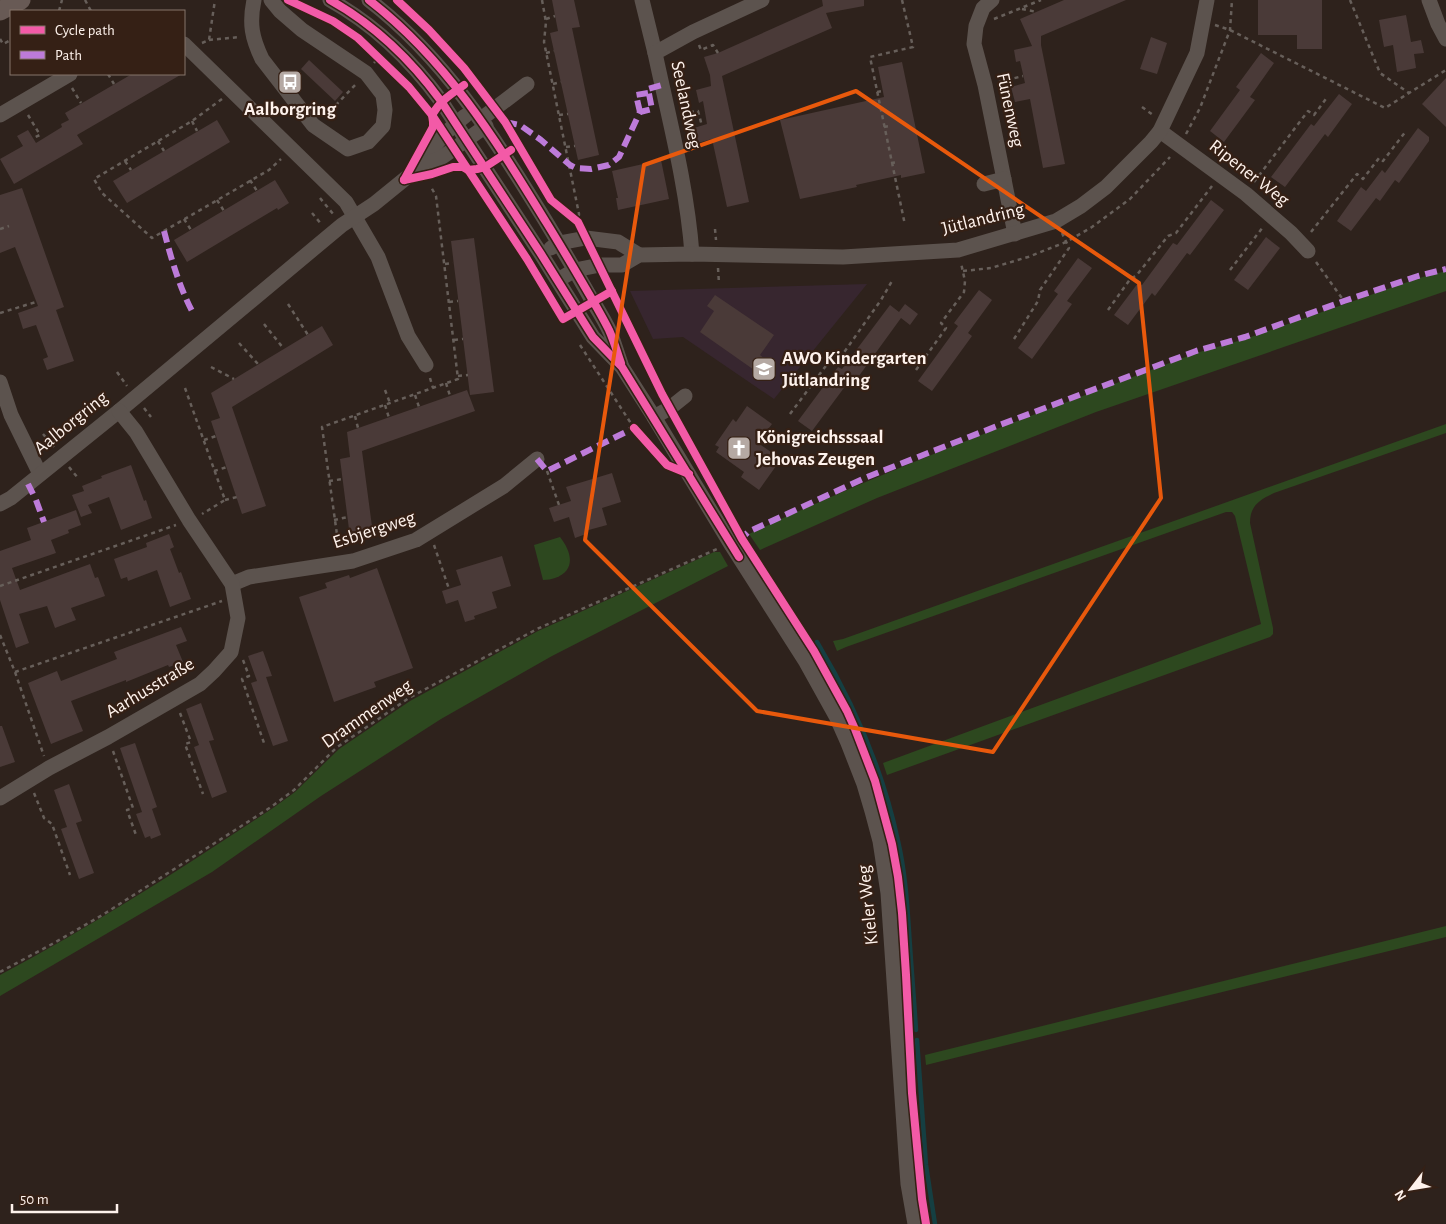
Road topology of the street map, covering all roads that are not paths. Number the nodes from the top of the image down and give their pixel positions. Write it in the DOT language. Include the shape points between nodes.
graph roads {
  1 [pos="21,0"];
  2 [pos="254,0"];
  3 [pos="271,0"];
  4 [pos="330,0"];
  5 [pos="369,0"];
  6 [pos="642,0"];
  7 [pos="762,0"];
  8 [pos="992,0"];
  9 [pos="1207,0"];
  10 [pos="1429,0"];
  11 [pos="0,11"];
  12 [pos="1446,39"];
  13 [pos="187,47"];
  14 [pos="655,53"];
  15 [pos="68,75"];
  16 [pos="527,84"];
  17 [pos="0,115"];
  18 [pos="480,118"];
  19 [pos="456,122"];
  20 [pos="1160,131"];
  21 [pos="468,140"];
  22 [pos="422,165"];
  23 [pos="1004,179"];
  24 [pos="984,184"];
  25 [pos="356,217"];
  26 [pos="1015,234"];
  27 [pos="559,243"];
  28 [pos="1305,247"];
  29 [pos="541,254"];
  30 [pos="692,254"];
  31 [pos="639,255"];
  32 [pos="575,270"];
  33 [pos="558,280"];
  34 [pos="426,365"];
  35 [pos="622,368"];
  36 [pos="0,382"];
  37 [pos="685,396"];
  38 [pos="119,411"];
  39 [pos="654,417"];
  40 [pos="537,459"];
  41 [pos="40,474"];
  42 [pos="0,504"];
  43 [pos="233,590"];
  44 [pos="0,798"];
  45 [pos="915,1224"];
  1 -- 11 [label="main road"];
  2 -- 3 [label="street" via="251,23 256,48 313,125 348,149 368,142 383,126 383,96 366,73 302,30"];
  4 -- 19 [label="street" via="395,47 429,84"];
  5 -- 18 [label="street" via="432,58"];
  6 -- 14 [label="street"];
  7 -- 14 [label="street, Seelandweg"];
  8 -- 23 [label="street, Fünenweg" via="983,8 974,44"];
  9 -- 20 [label="street, Jütlandring" via="1197,53"];
  10 -- 12 [label="street"];
  13 -- 25 [label="street" via="346,202"];
  14 -- 30 [label="street, Seelandweg" via="687,211"];
  15 -- 17 [label="street"];
  16 -- 18 [label="street"];
  18 -- 19 [label="street, Aalborgring"];
  18 -- 21 [label="street, Aalborgring"];
  18 -- 27 [label="street"];
  19 -- 21 [label="street"];
  19 -- 22 [label="street, Aalborgring" via="444,133"];
  20 -- 26 [label="street, Jütlandring" via="1106,187 1082,206 1056,221"];
  20 -- 28 [label="street, Ripener Weg" via="1246,194"];
  21 -- 22 [label="street, Aalborgring" via="442,158"];
  21 -- 29 [label="street"];
  22 -- 25 [label="street, Aalborgring"];
  23 -- 24 [label="street"];
  23 -- 26 [label="street, Fünenweg"];
  25 -- 34 [label="street" via="378,257 408,336"];
  25 -- 38 [label="street, Aalborgring" via="342,225"];
  26 -- 30 [label="street, Jütlandring" via="958,250 843,257"];
  27 -- 29 [label="street"];
  27 -- 31 [label="street" via="586,238 618,242"];
  27 -- 32 [label="street"];
  29 -- 33 [label="street"];
  30 -- 31 [label="street, Jütlandring"];
  31 -- 32 [label="street, Jütlandring" via="622,264"];
  32 -- 33 [label="street, Jütlandring"];
  32 -- 35 [label="street" via="610,332"];
  33 -- 35 [label="street" via="595,340"];
  35 -- 39 [label="street, Kieler Weg"];
  36 -- 41 [label="street" via="11,416"];
  37 -- 39 [label="street"];
  38 -- 41 [label="street, Aalborgring"];
  38 -- 43 [label="street" via="136,432"];
  39 -- 45 [label="street, Kieler Weg" via="806,662 832,708 864,784 880,841 888,893 907,1175"];
  40 -- 43 [label="street, Esbjergweg" via="504,486 416,540 360,559 249,577"];
  41 -- 42 [label="street, Aalborgring"];
  43 -- 44 [label="street, Aarhusstraße" via="238,618 231,652 200,684"];
}
